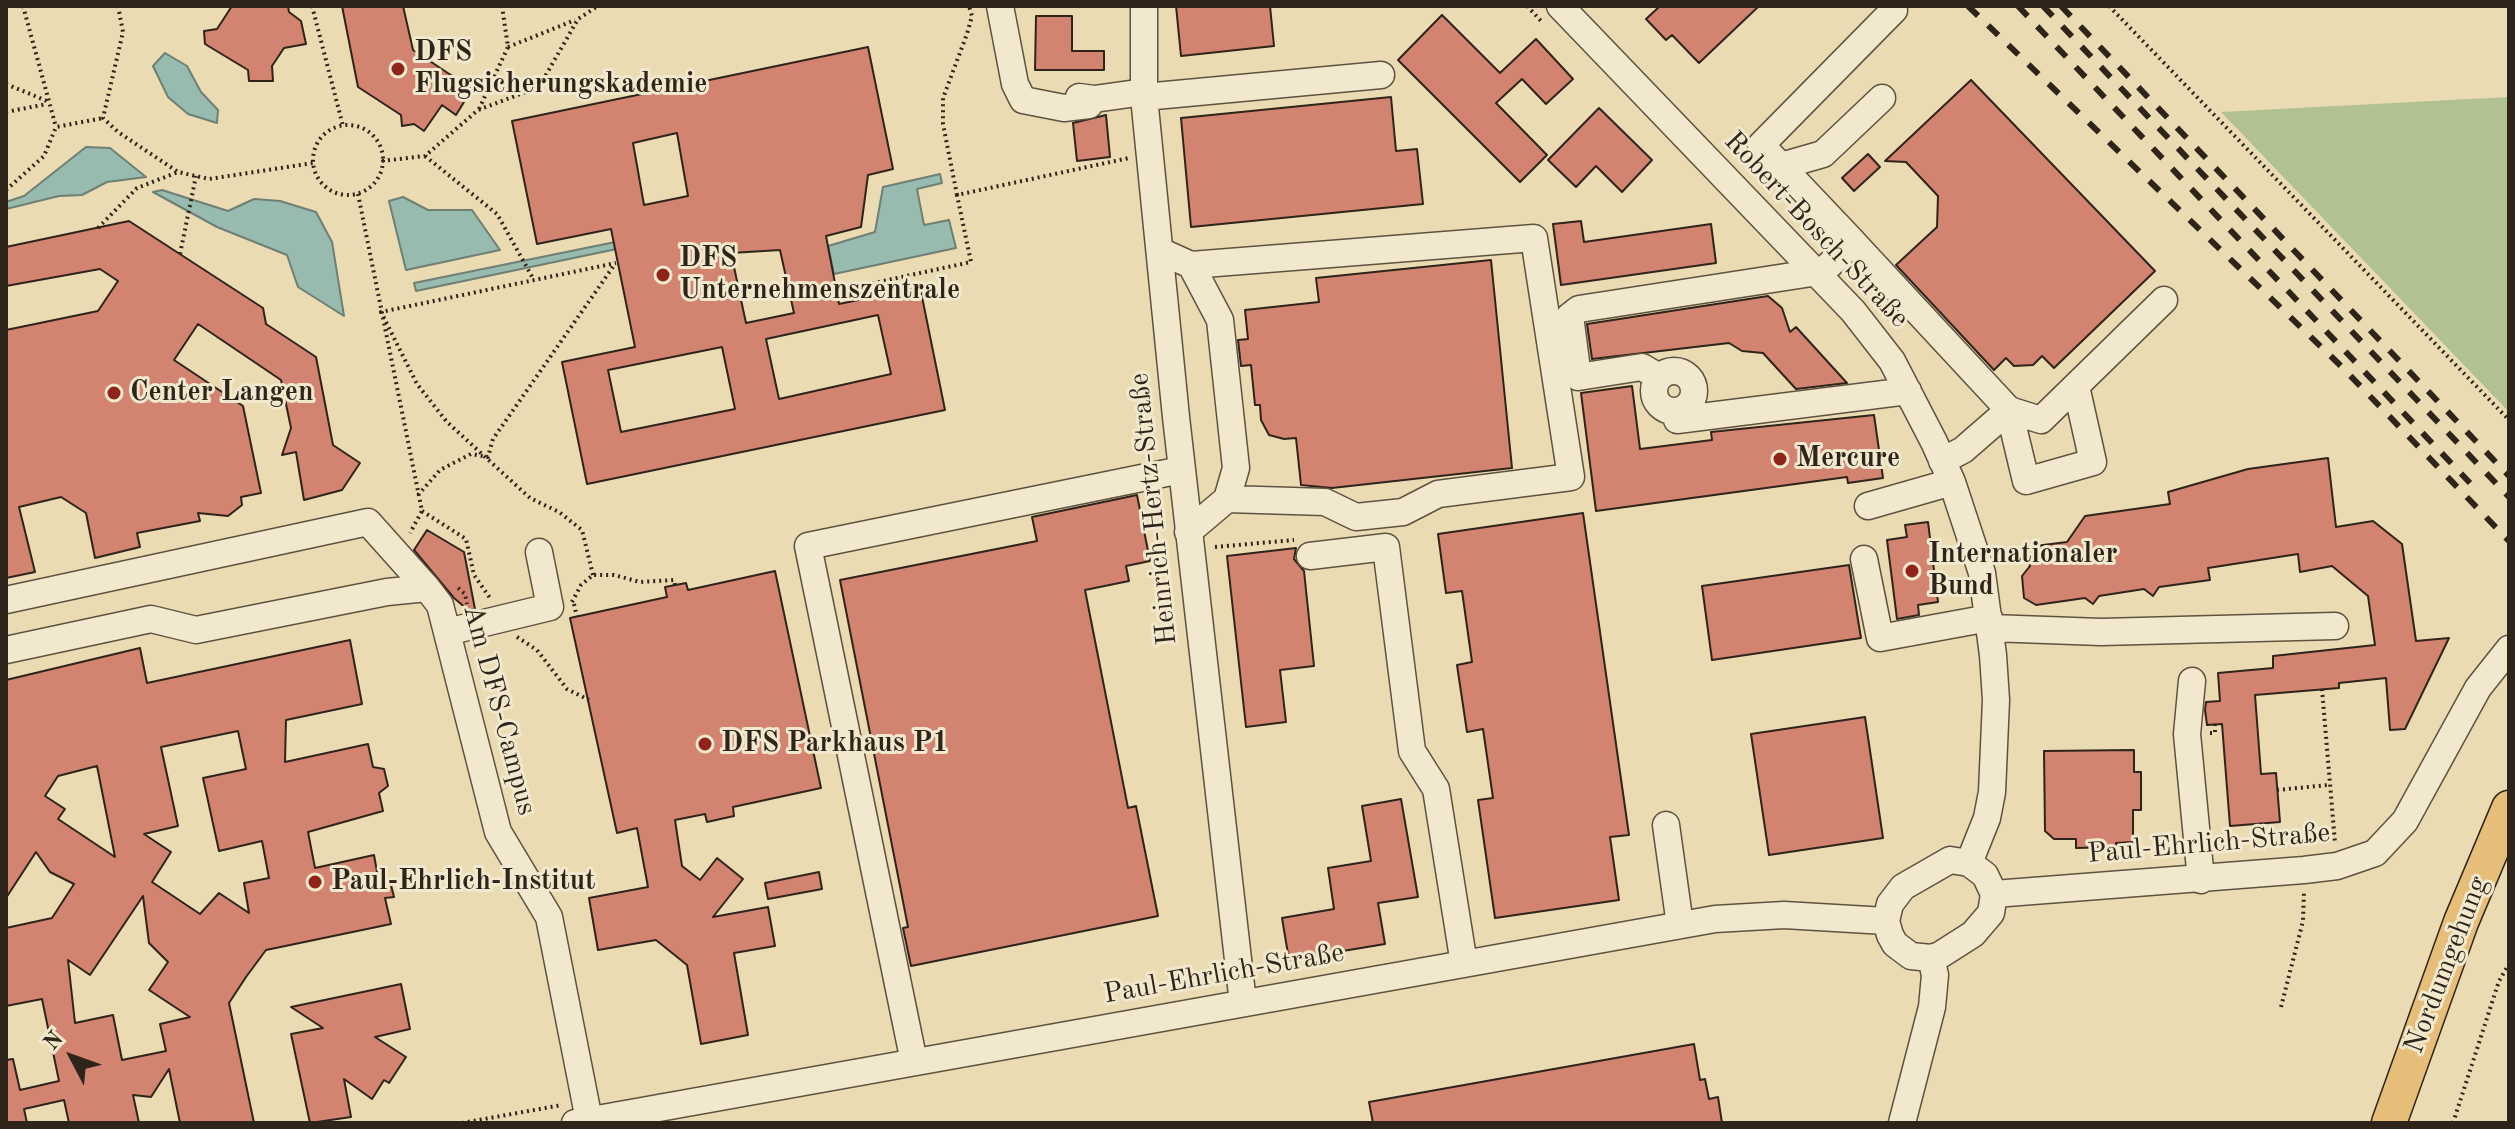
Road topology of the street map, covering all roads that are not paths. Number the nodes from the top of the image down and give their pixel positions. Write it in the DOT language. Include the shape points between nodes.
graph roads {
  1 [pos="1000,6"];
  2 [pos="1144,6"];
  3 [pos="1894,10"];
  4 [pos="1554,17"];
  5 [pos="1381,75"];
  6 [pos="1144,95"];
  7 [pos="1882,98"];
  8 [pos="1781,166"];
  9 [pos="1853,242"];
  10 [pos="1160,251"];
  11 [pos="1191,265"];
  12 [pos="1819,273"];
  13 [pos="2164,300"];
  14 [pos="2076,386"];
  15 [pos="1908,391"];
  16 [pos="2009,410"];
  17 [pos="1181,470"];
  18 [pos="1947,472"];
  19 [pos="1227,499"];
  20 [pos="1868,506"];
  21 [pos="1189,541"];
  22 [pos="539,552"];
  23 [pos="1310,556"];
  24 [pos="1864,559"];
  25 [pos="427,588"];
  26 [pos="6,600"];
  27 [pos="1990,623"];
  28 [pos="2335,626"];
  29 [pos="447,632"];
  30 [pos="2509,649"];
  31 [pos="6,650"];
  32 [pos="2192,681"];
  33 [pos="2509,808"];
  34 [pos="1666,825"];
  35 [pos="1969,863"];
  36 [pos="2201,880"];
  37 [pos="1994,894"];
  38 [pos="1886,921"];
  39 [pos="1680,925"];
  40 [pos="1931,958"];
  41 [pos="1464,964"];
  42 [pos="1243,1003"];
  43 [pos="914,1062"];
  44 [pos="583,1114"];
  45 [pos="1902,1123"];
  46 [pos="2389,1123"];
  1 -- 6 [label="street" via="1023,100 1064,108 1089,105 1094,99"];
  2 -- 6 [label="street, Heinrich-Hertz-Straße"];
  3 -- 8 [label="street" via="1761,145"];
  4 -- 12 [label="street, Robert-Bosch-Straße"];
  5 -- 6 [label="street"];
  6 -- 10 [label="street, Heinrich-Hertz-Straße"];
  7 -- 8 [label="street" via="1823,154"];
  8 -- 9 [label="street"];
  9 -- 12 [label="street"];
  9 -- 16 [label="street"];
  10 -- 11 [label="street"];
  10 -- 17 [label="street, Heinrich-Hertz-Straße"];
  11 -- 19 [label="street" via="1220,320 1236,468"];
  11 -- 19 [label="street" via="1534,238 1571,477 1438,494 1403,512 1356,517 1325,502"];
  12 -- 15 [label="street, Robert-Bosch-Straße" via="1877,340"];
  12 -- 15 [label="street" via="1579,309 1570,316 1578,377 1642,367 1659,377 1678,371 1693,382 1692,401 1676,411 1677,420"];
  13 -- 14 [label="street"];
  14 -- 16 [label="street" via="2041,420"];
  14 -- 16 [label="street" via="2093,462 2026,481"];
  15 -- 18 [label="street, Robert-Bosch-Straße"];
  16 -- 18 [label="street" via="1963,450"];
  17 -- 21 [label="street, Heinrich-Hertz-Straße"];
  17 -- 43 [label="street" via="808,546"];
  18 -- 20 [label="street"];
  18 -- 27 [label="street, Robert-Bosch-Straße" via="1982,573"];
  19 -- 21 [label="street"];
  21 -- 42 [label="street, Heinrich-Hertz-Straße"];
  22 -- 29 [label="street" via="562,604"];
  23 -- 41 [label="street" via="1386,547 1412,751 1436,789"];
  24 -- 27 [label="street" via="1880,638"];
  25 -- 26 [label="street" via="368,522"];
  25 -- 29 [label="street, Am DFS-Campus" via="440,605"];
  25 -- 31 [label="street, Am DFS-Campus" via="196,630 151,619"];
  27 -- 28 [label="street" via="2101,632"];
  27 -- 35 [label="street, Robert-Bosch-Straße" via="1996,700 1992,792"];
  29 -- 44 [label="street, Am DFS-Campus" via="498,832 549,917"];
  30 -- 36 [label="street, Paul-Ehrlich-Straße" via="2478,688 2399,831 2375,853 2337,866"];
  32 -- 36 [label="street" via="2187,734"];
  33 -- 46 [label="main road, Nordumgehung" via="2461,922"];
  34 -- 39 [label="street"];
  35 -- 37 [label="street" via="1985,875"];
  35 -- 38 [label="street" via="1944,862 1903,887 1890,904"];
  36 -- 37 [label="street, Paul-Ehrlich-Straße"];
  37 -- 40 [label="street" via="1982,927"];
  38 -- 39 [label="street, Paul-Ehrlich-Straße" via="1745,916"];
  38 -- 40 [label="street" via="1902,951"];
  39 -- 41 [label="street, Paul-Ehrlich-Straße"];
  40 -- 45 [label="street" via="1932,1007"];
  41 -- 42 [label="street, Paul-Ehrlich-Straße"];
  42 -- 43 [label="street, Paul-Ehrlich-Straße"];
  43 -- 44 [label="street, Paul-Ehrlich-Straße"];
}
